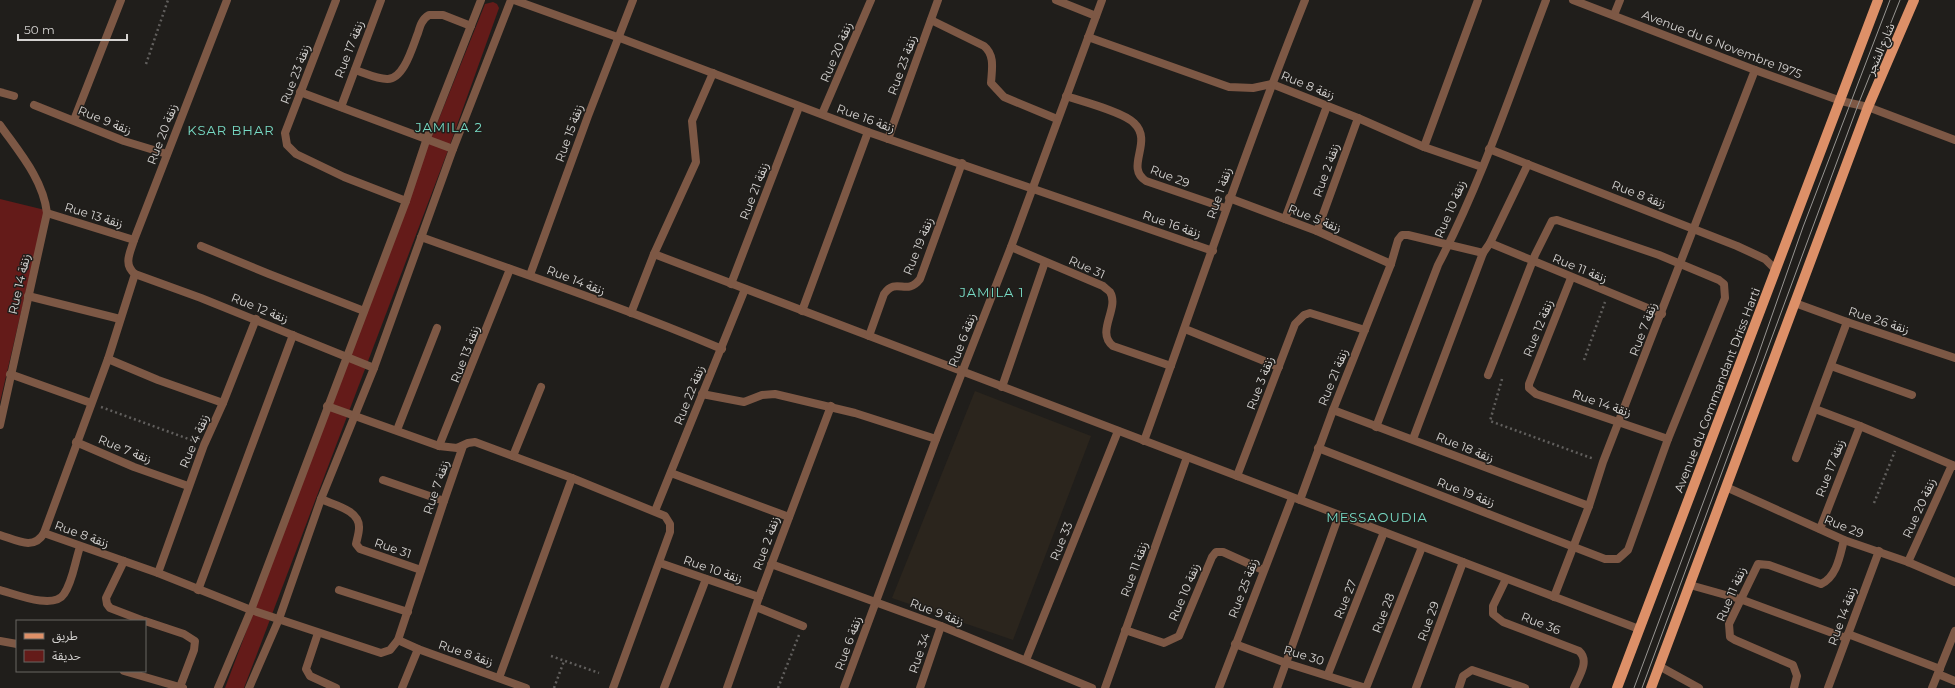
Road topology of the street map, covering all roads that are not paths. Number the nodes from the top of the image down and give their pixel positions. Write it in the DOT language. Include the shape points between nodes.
graph roads {
  1 [pos="120,0"];
  2 [pos="227,0"];
  3 [pos="336,0"];
  4 [pos="380,0"];
  5 [pos="481,0"];
  6 [pos="512,0"];
  7 [pos="633,0"];
  8 [pos="871,0"];
  9 [pos="938,0"];
  10 [pos="1056,0"];
  11 [pos="1102,0"];
  12 [pos="1306,0"];
  13 [pos="1478,0"];
  14 [pos="1546,0"];
  15 [pos="1573,0"];
  16 [pos="1620,0"];
  17 [pos="1878,0"];
  18 [pos="1914,0"];
  19 [pos="1614,15"];
  20 [pos="1096,16"];
  21 [pos="931,20"];
  22 [pos="471,26"];
  23 [pos="1088,37"];
  24 [pos="620,38"];
  25 [pos="355,70"];
  26 [pos="1755,70"];
  27 [pos="713,73"];
  28 [pos="1272,84"];
  29 [pos="0,92"];
  30 [pos="300,92"];
  31 [pos="14,96"];
  32 [pos="1066,96"];
  33 [pos="1841,101"];
  34 [pos="34,105"];
  35 [pos="798,106"];
  36 [pos="1327,106"];
  37 [pos="340,107"];
  38 [pos="1868,107"];
  39 [pos="822,114"];
  40 [pos="1358,118"];
  41 [pos="1057,119"];
  42 [pos="74,120"];
  43 [pos="0,125"];
  44 [pos="868,132"];
  45 [pos="427,138"];
  46 [pos="888,139"];
  47 [pos="1955,140"];
  48 [pos="1424,147"];
  49 [pos="453,149"];
  50 [pos="1489,149"];
  51 [pos="167,154"];
  52 [pos="962,163"];
  53 [pos="1528,164"];
  54 [pos="1482,167"];
  55 [pos="1033,188"];
  56 [pos="1229,198"];
  57 [pos="406,201"];
  58 [pos="1225,208"];
  59 [pos="48,213"];
  60 [pos="1285,219"];
  61 [pos="1694,228"];
  62 [pos="1317,231"];
  63 [pos="420,238"];
  64 [pos="134,240"];
  65 [pos="1490,243"];
  66 [pos="1448,244"];
  67 [pos="201,246"];
  68 [pos="1010,247"];
  69 [pos="1213,251"];
  70 [pos="1483,253"];
  71 [pos="654,254"];
  72 [pos="1532,261"];
  73 [pos="1046,262"];
  74 [pos="1391,264"];
  75 [pos="1680,265"];
  76 [pos="510,269"];
  77 [pos="1776,270"];
  78 [pos="135,274"];
  79 [pos="530,275"];
  80 [pos="1571,278"];
  81 [pos="732,284"];
  82 [pos="745,289"];
  83 [pos="28,296"];
  84 [pos="1795,303"];
  85 [pos="364,310"];
  86 [pos="802,311"];
  87 [pos="631,313"];
  88 [pos="1662,314"];
  89 [pos="120,319"];
  90 [pos="256,319"];
  91 [pos="1847,322"];
  92 [pos="437,328"];
  93 [pos="1185,329"];
  94 [pos="1365,330"];
  95 [pos="293,335"];
  96 [pos="869,336"];
  97 [pos="722,348"];
  98 [pos="347,356"];
  99 [pos="1955,358"];
  100 [pos="108,359"];
  101 [pos="1171,366"];
  102 [pos="1831,366"];
  103 [pos="1278,367"];
  104 [pos="374,368"];
  105 [pos="962,372"];
  106 [pos="10,374"];
  107 [pos="1488,375"];
  108 [pos="541,387"];
  109 [pos="1002,387"];
  110 [pos="1529,388"];
  111 [pos="702,394"];
  112 [pos="1912,394"];
  113 [pos="91,403"];
  114 [pos="223,403"];
  115 [pos="327,406"];
  116 [pos="831,406"];
  117 [pos="1815,409"];
  118 [pos="1333,410"];
  119 [pos="356,415"];
  120 [pos="1619,422"];
  121 [pos="0,425"];
  122 [pos="1860,426"];
  123 [pos="1376,427"];
  124 [pos="397,430"];
  125 [pos="1118,431"];
  126 [pos="936,439"];
  127 [pos="1413,439"];
  128 [pos="1668,439"];
  129 [pos="1144,441"];
  130 [pos="76,442"];
  131 [pos="439,446"];
  132 [pos="463,446"];
  133 [pos="1318,448"];
  134 [pos="513,456"];
  135 [pos="1187,457"];
  136 [pos="1796,458"];
  137 [pos="1953,466"];
  138 [pos="671,473"];
  139 [pos="1237,476"];
  140 [pos="572,478"];
  141 [pos="382,480"];
  142 [pos="188,486"];
  143 [pos="1726,487"];
  144 [pos="321,499"];
  145 [pos="1296,499"];
  146 [pos="444,500"];
  147 [pos="1589,506"];
  148 [pos="655,511"];
  149 [pos="1339,515"];
  150 [pos="789,517"];
  151 [pos="1820,529"];
  152 [pos="1384,532"];
  153 [pos="44,533"];
  154 [pos="0,535"];
  155 [pos="1844,540"];
  156 [pos="1574,545"];
  157 [pos="80,547"];
  158 [pos="1422,547"];
  159 [pos="1879,552"];
  160 [pos="124,561"];
  161 [pos="1463,562"];
  162 [pos="1908,562"];
  163 [pos="660,563"];
  164 [pos="772,564"];
  165 [pos="421,570"];
  166 [pos="1263,570"];
  167 [pos="158,573"];
  168 [pos="706,579"];
  169 [pos="1506,579"];
  170 [pos="1955,582"];
  171 [pos="1690,584"];
  172 [pos="0,590"];
  173 [pos="198,590"];
  174 [pos="339,590"];
  175 [pos="759,597"];
  176 [pos="1554,597"];
  177 [pos="1740,599"];
  178 [pos="876,602"];
  179 [pos="756,607"];
  180 [pos="251,610"];
  181 [pos="408,612"];
  182 [pos="142,620"];
  183 [pos="279,620"];
  184 [pos="146,621"];
  185 [pos="803,626"];
  186 [pos="941,626"];
  187 [pos="1125,630"];
  188 [pos="1639,630"];
  189 [pos="1955,631"];
  190 [pos="318,633"];
  191 [pos="1847,636"];
  192 [pos="398,640"];
  193 [pos="0,641"];
  194 [pos="16,644"];
  195 [pos="1235,644"];
  196 [pos="418,649"];
  197 [pos="1026,660"];
  198 [pos="1286,663"];
  199 [pos="1660,666"];
  200 [pos="127,672"];
  201 [pos="1939,672"];
  202 [pos="1328,674"];
  203 [pos="499,678"];
  204 [pos="1955,681"];
  205 [pos="1520,687"];
  206 [pos="181,688"];
  207 [pos="218,688"];
  208 [pos="250,688"];
  209 [pos="336,688"];
  210 [pos="402,688"];
  211 [pos="526,688"];
  212 [pos="613,688"];
  213 [pos="664,688"];
  214 [pos="727,688"];
  215 [pos="844,688"];
  216 [pos="920,688"];
  217 [pos="1092,688"];
  218 [pos="1105,688"];
  219 [pos="1219,688"];
  220 [pos="1277,688"];
  221 [pos="1366,688"];
  222 [pos="1416,688"];
  223 [pos="1459,688"];
  224 [pos="1574,688"];
  225 [pos="1617,688"];
  226 [pos="1651,688"];
  227 [pos="1699,688"];
  228 [pos="1794,688"];
  229 [pos="1828,688"];
  230 [pos="1932,688"];
  1 -- 42 [label="street"];
  2 -- 51 [label="street, Rue 20 زنقة"];
  3 -- 30 [label="street, Rue 23 زنقة"];
  4 -- 25 [label="street, Rue 17 زنقة"];
  5 -- 22 [label="street"];
  6 -- 24 [label="street, Rue 16 زنقة"];
  6 -- 49 [label="street"];
  7 -- 24 [label="street, Rue 15 زنقة"];
  8 -- 39 [label="street, Rue 20 زنقة"];
  9 -- 21 [label="street, Rue 23 زنقة"];
  10 -- 20 [label="street"];
  11 -- 20 [label="street, Rue 6 زنقة"];
  12 -- 28 [label="street, Rue 1 زنقة"];
  13 -- 48 [label="street"];
  14 -- 50 [label="street, Rue 10 زنقة"];
  15 -- 19 [label="street, Avenue du 6 Novembre 1975"];
  16 -- 19 [label="street"];
  17 -- 33 [label="main road, شارع الشجر"];
  18 -- 38 [label="main road, شارع الشجر"];
  19 -- 26 [label="street, Avenue du 6 Novembre 1975"];
  20 -- 23 [label="street, Rue 6 زنقة"];
  21 -- 41 [label="street" via="990,51 991,83 1004,97"];
  21 -- 46 [label="street, Rue 23 زنقة"];
  22 -- 25 [label="street" via="443,15 429,15 422,20 401,72 396,76 389,80 381,79"];
  22 -- 45 [label="street"];
  23 -- 28 [label="street, Rue 8 زنقة" via="1229,87 1253,88"];
  23 -- 32 [label="street, Rue 6 زنقة"];
  24 -- 27 [label="street, Rue 16 زنقة"];
  24 -- 79 [label="street, Rue 15 زنقة" via="588,116"];
  25 -- 37 [label="street, Rue 17 زنقة"];
  26 -- 33 [label="street, Avenue du 6 Novembre 1975"];
  26 -- 61 [label="street, Rue 7 زنقة"];
  27 -- 35 [label="street, Rue 16 زنقة"];
  27 -- 71 [label="street" via="692,121 696,162"];
  28 -- 36 [label="street, Rue 8 زنقة"];
  28 -- 56 [label="street, Rue 1 زنقة"];
  29 -- 31 [label="street"];
  30 -- 37 [label="street"];
  30 -- 57 [label="street, Rue 23 زنقة" via="285,133 287,145 296,154 344,177"];
  32 -- 41 [label="street, Rue 6 زنقة"];
  32 -- 58 [label="street, Rue 29" via="1122,116 1140,129 1142,138 1136,170 1146,181"];
  33 -- 38 [label="street, Avenue du 6 Novembre 1975"];
  33 -- 77 [label="main road, Avenue du Commandant Driss Harti"];
  34 -- 42 [label="street, Rue 9 زنقة"];
  35 -- 39 [label="street, Rue 16 زنقة"];
  35 -- 81 [label="street, Rue 21 زنقة"];
  36 -- 40 [label="street, Rue 8 زنقة"];
  36 -- 60 [label="street"];
  37 -- 45 [label="street"];
  38 -- 47 [label="street"];
  38 -- 84 [label="main road"];
  39 -- 44 [label="street, Rue 16 زنقة"];
  40 -- 48 [label="street, Rue 8 زنقة"];
  40 -- 62 [label="street, Rue 2 زنقة"];
  41 -- 55 [label="street, Rue 6 زنقة"];
  42 -- 51 [label="street, Rue 9 زنقة" via="124,141"];
  43 -- 59 [label="street, Rue 14 زنقة" via="34,174 44,194"];
  44 -- 46 [label="street, Rue 16 زنقة"];
  44 -- 86 [label="street"];
  45 -- 49 [label="street"];
  45 -- 57 [label="street"];
  46 -- 52 [label="street, Rue 16 زنقة"];
  48 -- 54 [label="street, Rue 8 زنقة"];
  49 -- 63 [label="street"];
  50 -- 53 [label="street, Rue 8 زنقة"];
  50 -- 54 [label="street, Rue 10 زنقة"];
  51 -- 64 [label="street, Rue 20 زنقة"];
  52 -- 55 [label="street, Rue 16 زنقة"];
  52 -- 96 [label="street, Rue 19 زنقة" via="920,279 915,286 908,288 894,285 888,289"];
  53 -- 61 [label="street, Rue 8 زنقة"];
  53 -- 65 [label="street"];
  54 -- 66 [label="street, Rue 10 زنقة"];
  55 -- 68 [label="street, Rue 6 زنقة"];
  55 -- 69 [label="street, Rue 16 زنقة"];
  56 -- 58 [label="street, Rue 1 زنقة"];
  56 -- 60 [label="street, Rue 5 زنقة"];
  57 -- 85 [label="street"];
  58 -- 69 [label="street, Rue 1 زنقة"];
  59 -- 64 [label="street, Rue 13 زنقة"];
  59 -- 83 [label="street, Rue 14 زنقة"];
  60 -- 62 [label="street, Rue 5 زنقة"];
  61 -- 75 [label="street, Rue 7 زنقة"];
  61 -- 77 [label="street, Rue 8 زنقة" via="1756,254"];
  62 -- 74 [label="street, Rue 5 زنقة"];
  63 -- 76 [label="street, Rue 14 زنقة"];
  63 -- 104 [label="street"];
  64 -- 78 [label="street, Rue 20 زنقة" via="127,265"];
  65 -- 70 [label="street"];
  65 -- 72 [label="street, Rue 11 زنقة"];
  66 -- 70 [label="street"];
  66 -- 74 [label="street" via="1402,235"];
  66 -- 123 [label="street, Rue 10 زنقة"];
  67 -- 85 [label="street"];
  68 -- 73 [label="street, Rue 31"];
  68 -- 105 [label="street, Rue 6 زنقة"];
  69 -- 93 [label="street, Rue 1 زنقة"];
  70 -- 127 [label="street"];
  71 -- 81 [label="street"];
  71 -- 87 [label="street"];
  72 -- 75 [label="street" via="1549,224 1557,220 1659,255"];
  72 -- 80 [label="street, Rue 11 زنقة"];
  72 -- 107 [label="street"];
  73 -- 101 [label="street, Rue 31" via="1102,286 1110,292 1112,299 1106,334 1108,342"];
  73 -- 109 [label="street"];
  74 -- 94 [label="street, Rue 21 زنقة"];
  75 -- 88 [label="street, Rue 7 زنقة"];
  75 -- 128 [label="street" via="1719,280 1724,284 1724,298"];
  76 -- 79 [label="street, Rue 14 زنقة"];
  76 -- 131 [label="street, Rue 13 زنقة"];
  77 -- 188 [label="main road, Avenue du Commandant Driss Harti"];
  78 -- 89 [label="street, Rue 8 زنقة"];
  78 -- 90 [label="street, Rue 12 زنقة"];
  79 -- 87 [label="street, Rue 14 زنقة"];
  80 -- 88 [label="street, Rue 11 زنقة"];
  80 -- 110 [label="street, Rue 12 زنقة"];
  81 -- 82 [label="street"];
  82 -- 86 [label="street"];
  82 -- 97 [label="street, Rue 22 زنقة"];
  83 -- 89 [label="street"];
  83 -- 106 [label="street, Rue 14 زنقة"];
  84 -- 91 [label="street, Rue 26 زنقة"];
  84 -- 143 [label="main road"];
  85 -- 98 [label="street"];
  86 -- 96 [label="street"];
  87 -- 97 [label="street, Rue 14 زنقة"];
  88 -- 120 [label="street, Rue 7 زنقة"];
  89 -- 100 [label="street, Rue 8 زنقة"];
  90 -- 95 [label="street, Rue 12 زنقة"];
  90 -- 114 [label="street, Rue 4 زنقة"];
  91 -- 99 [label="street, Rue 26 زنقة"];
  91 -- 102 [label="street"];
  92 -- 124 [label="street"];
  93 -- 101 [label="street, Rue 1 زنقة"];
  93 -- 103 [label="street"];
  94 -- 103 [label="street, Rue 3 زنقة" via="1310,313 1299,319"];
  94 -- 118 [label="street, Rue 21 زنقة"];
  95 -- 98 [label="street, Rue 12 زنقة"];
  95 -- 173 [label="street"];
  96 -- 105 [label="street"];
  97 -- 111 [label="street, Rue 22 زنقة"];
  98 -- 104 [label="street, Rue 12 زنقة"];
  98 -- 115 [label="street"];
  100 -- 113 [label="street, Rue 8 زنقة"];
  100 -- 114 [label="street"];
  101 -- 129 [label="street, Rue 1 زنقة"];
  102 -- 112 [label="street"];
  102 -- 117 [label="street"];
  103 -- 139 [label="street, Rue 3 زنقة"];
  104 -- 119 [label="street"];
  105 -- 109 [label="street"];
  105 -- 126 [label="street, Rue 6 زنقة"];
  106 -- 113 [label="street"];
  106 -- 121 [label="street, Rue 14 زنقة"];
  108 -- 134 [label="street"];
  109 -- 125 [label="street"];
  110 -- 120 [label="street, Rue 14 زنقة" via="1536,394"];
  111 -- 116 [label="street" via="744,402 762,394 775,394"];
  111 -- 138 [label="street, Rue 22 زنقة"];
  113 -- 130 [label="street, Rue 8 زنقة"];
  114 -- 142 [label="street, Rue 4 زنقة"];
  115 -- 119 [label="street, Rue 7 زنقة"];
  115 -- 180 [label="street"];
  116 -- 126 [label="street"];
  116 -- 150 [label="street, Rue 2 زنقة"];
  117 -- 122 [label="street"];
  117 -- 136 [label="street"];
  118 -- 123 [label="street, Rue 18 زنقة"];
  118 -- 133 [label="street, Rue 21 زنقة"];
  119 -- 124 [label="street, Rue 7 زنقة"];
  119 -- 144 [label="street"];
  120 -- 128 [label="street, Rue 14 زنقة"];
  120 -- 147 [label="street, Rue 7 زنقة"];
  122 -- 137 [label="street"];
  122 -- 151 [label="street, Rue 17 زنقة"];
  123 -- 127 [label="street, Rue 18 زنقة"];
  124 -- 131 [label="street, Rue 7 زنقة"];
  125 -- 129 [label="street"];
  125 -- 197 [label="street, Rue 33"];
  126 -- 178 [label="street, Rue 6 زنقة"];
  127 -- 147 [label="street, Rue 18 زنقة"];
  128 -- 156 [label="street, Rue 19 زنقة" via="1628,550 1618,558 1605,558"];
  129 -- 135 [label="street"];
  130 -- 142 [label="street, Rue 7 زنقة"];
  130 -- 153 [label="street, Rue 8 زنقة"];
  131 -- 132 [label="street, Rue 7 زنقة" via="452,449"];
  132 -- 134 [label="street" via="475,442"];
  132 -- 146 [label="street, Rue 7 زنقة"];
  133 -- 145 [label="street, Rue 21 زنقة"];
  133 -- 156 [label="street, Rue 19 زنقة"];
  134 -- 140 [label="street"];
  135 -- 139 [label="street"];
  135 -- 187 [label="street, Rue 11 زنقة"];
  137 -- 162 [label="street, Rue 20 زنقة"];
  138 -- 148 [label="street, Rue 22 زنقة"];
  138 -- 150 [label="street"];
  139 -- 145 [label="street"];
  140 -- 148 [label="street"];
  140 -- 203 [label="street"];
  141 -- 146 [label="street"];
  142 -- 167 [label="street, Rue 4 زنقة"];
  143 -- 151 [label="street, Rue 29"];
  143 -- 171 [label="main road"];
  144 -- 165 [label="street, Rue 31" via="348,511 355,517 359,528 356,546 360,549"];
  144 -- 183 [label="street"];
  145 -- 149 [label="street"];
  145 -- 166 [label="street, Rue 25 زنقة"];
  146 -- 165 [label="street, Rue 7 زنقة"];
  147 -- 156 [label="street, Rue 7 زنقة"];
  148 -- 163 [label="street" via="665,516 670,524"];
  149 -- 152 [label="street"];
  149 -- 198 [label="street"];
  150 -- 164 [label="street, Rue 2 زنقة"];
  151 -- 155 [label="street, Rue 29"];
  152 -- 158 [label="street"];
  152 -- 202 [label="street, Rue 27"];
  153 -- 154 [label="street" via="39,540 30,544"];
  153 -- 157 [label="street, Rue 8 زنقة"];
  155 -- 159 [label="street, Rue 29"];
  155 -- 177 [label="street, Rue 11 زنقة" via="1834,572 1828,581 1821,584 1762,563 1755,567"];
  156 -- 176 [label="street, Rue 7 زنقة"];
  157 -- 160 [label="street, Rue 8 زنقة"];
  157 -- 172 [label="street" via="65,593 55,600 36,600"];
  158 -- 161 [label="street"];
  158 -- 221 [label="street, Rue 28"];
  159 -- 162 [label="street, Rue 29"];
  159 -- 191 [label="street, Rue 14 زنقة"];
  160 -- 167 [label="street, Rue 8 زنقة"];
  160 -- 182 [label="street" via="106,601 110,608"];
  161 -- 169 [label="street"];
  161 -- 222 [label="street, Rue 29"];
  162 -- 170 [label="street, Rue 29"];
  163 -- 168 [label="street, Rue 10 زنقة"];
  163 -- 212 [label="street"];
  164 -- 175 [label="street, Rue 2 زنقة"];
  164 -- 178 [label="street, Rue 9 زنقة"];
  165 -- 181 [label="street, Rue 7 زنقة"];
  166 -- 187 [label="street, Rue 10 زنقة" via="1222,552 1216,552 1179,636 1164,643"];
  166 -- 195 [label="street, Rue 25 زنقة"];
  167 -- 173 [label="street, Rue 8 زنقة"];
  168 -- 175 [label="street, Rue 10 زنقة"];
  168 -- 213 [label="street"];
  169 -- 176 [label="street"];
  169 -- 224 [label="street, Rue 36" via="1493,606 1493,614 1503,622 1584,655 1585,661"];
  171 -- 177 [label="street"];
  171 -- 199 [label="main road"];
  173 -- 180 [label="street, Rue 8 زنقة"];
  174 -- 181 [label="street"];
  175 -- 179 [label="street, Rue 2 زنقة"];
  176 -- 188 [label="street"];
  177 -- 191 [label="street"];
  177 -- 228 [label="street, Rue 11 زنقة" via="1729,624 1730,637 1793,665 1797,676"];
  178 -- 186 [label="street, Rue 9 زنقة"];
  178 -- 215 [label="street, Rue 6 زنقة"];
  179 -- 185 [label="street"];
  179 -- 214 [label="street, Rue 2 زنقة"];
  180 -- 183 [label="street, Rue 8 زنقة"];
  180 -- 207 [label="street"];
  181 -- 192 [label="street, Rue 7 زنقة"];
  183 -- 190 [label="street, Rue 8 زنقة"];
  183 -- 208 [label="street"];
  184 -- 206 [label="street" via="184,634 195,641"];
  186 -- 197 [label="street, Rue 9 زنقة"];
  186 -- 216 [label="street, Rue 34"];
  187 -- 218 [label="street, Rue 11 زنقة"];
  188 -- 225 [label="main road, Avenue du Commandant Driss Harti"];
  189 -- 201 [label="street"];
  190 -- 192 [label="street, Rue 8 زنقة" via="381,653 390,650"];
  190 -- 209 [label="street" via="306,669 310,676"];
  191 -- 201 [label="street"];
  191 -- 229 [label="street, Rue 14 زنقة"];
  192 -- 196 [label="street, Rue 8 زنقة"];
  193 -- 194 [label="street"];
  195 -- 198 [label="street, Rue 30"];
  195 -- 219 [label="street, Rue 25 زنقة"];
  196 -- 203 [label="street, Rue 8 زنقة"];
  196 -- 210 [label="street"];
  197 -- 217 [label="street, Rue 9 زنقة"];
  198 -- 202 [label="street, Rue 30"];
  198 -- 220 [label="street"];
  199 -- 226 [label="main road"];
  199 -- 227 [label="street"];
  200 -- 206 [label="street"];
  201 -- 204 [label="street"];
  201 -- 230 [label="street"];
  202 -- 221 [label="street, Rue 30"];
  203 -- 211 [label="street, Rue 8 زنقة"];
  205 -- 223 [label="street" via="1472,670 1463,676"];
}
